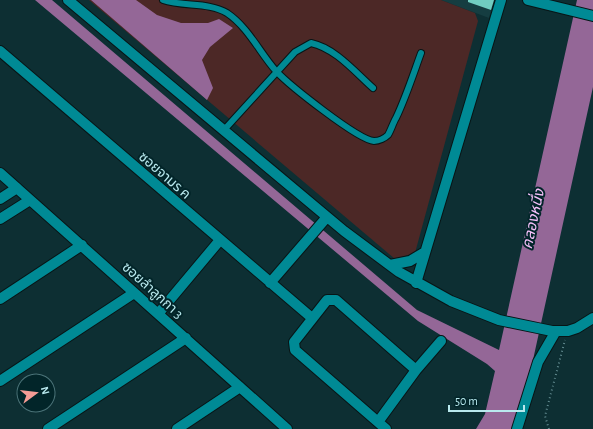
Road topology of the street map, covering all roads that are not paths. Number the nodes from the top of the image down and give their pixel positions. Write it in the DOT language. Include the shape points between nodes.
graph roads {
  1 [pos="68,0"];
  2 [pos="163,0"];
  3 [pos="501,0"];
  4 [pos="528,0"];
  5 [pos="593,16"];
  6 [pos="0,51"];
  7 [pos="421,53"];
  8 [pos="276,71"];
  9 [pos="373,88"];
  10 [pos="224,130"];
  11 [pos="0,173"];
  12 [pos="17,188"];
  13 [pos="0,199"];
  14 [pos="30,200"];
  15 [pos="0,219"];
  16 [pos="321,225"];
  17 [pos="220,240"];
  18 [pos="82,246"];
  19 [pos="425,252"];
  20 [pos="390,265"];
  21 [pos="270,283"];
  22 [pos="416,283"];
  23 [pos="134,293"];
  24 [pos="0,299"];
  25 [pos="158,314"];
  26 [pos="312,318"];
  27 [pos="593,318"];
  28 [pos="554,331"];
  29 [pos="186,338"];
  30 [pos="441,341"];
  31 [pos="416,370"];
  32 [pos="0,381"];
  33 [pos="240,387"];
  34 [pos="378,422"];
  35 [pos="179,428"];
  36 [pos="48,429"];
  37 [pos="287,429"];
  38 [pos="386,429"];
  39 [pos="518,429"];
  1 -- 10 [label="street"];
  2 -- 8 [label="lane" via="175,4 215,8 228,14 240,24"];
  3 -- 19 [label="street"];
  4 -- 5 [label="street"];
  6 -- 17 [label="street, ซอยจามร ค"];
  7 -- 8 [label="lane" via="388,135 375,141 362,136 301,95"];
  8 -- 9 [label="lane" via="295,52 311,43 329,50"];
  8 -- 10 [label="lane"];
  10 -- 16 [label="street"];
  11 -- 12 [label="street, ซอยลำลูกกา 3"];
  12 -- 13 [label="street"];
  12 -- 14 [label="street, ซอยลำลูกกา 3"];
  14 -- 15 [label="street"];
  14 -- 18 [label="street, ซอยลำลูกกา 3"];
  16 -- 20 [label="street"];
  16 -- 21 [label="street"];
  17 -- 21 [label="street, ซอยจามร ค"];
  17 -- 25 [label="street"];
  18 -- 23 [label="street, ซอยลำลูกกา 3"];
  18 -- 24 [label="street"];
  19 -- 20 [label="street" via="410,262"];
  19 -- 22 [label="street"];
  20 -- 22 [label="street"];
  21 -- 26 [label="street, ซอยจามร ค"];
  22 -- 28 [label="street" via="451,301 499,320"];
  23 -- 25 [label="street, ซอยลำลูกกา 3"];
  23 -- 32 [label="street"];
  25 -- 29 [label="street, ซอยลำลูกกา 3"];
  26 -- 31 [label="street" via="327,300 336,300"];
  26 -- 34 [label="street" via="294,342 296,350"];
  27 -- 28 [label="street" via="577,328"];
  28 -- 39 [label="street" via="539,360"];
  29 -- 33 [label="street, ซอยลำลูกกา 3"];
  29 -- 36 [label="street"];
  30 -- 31 [label="street"];
  31 -- 34 [label="street"];
  33 -- 35 [label="street"];
  33 -- 37 [label="street, ซอยลำลูกกา 3"];
  34 -- 38 [label="street"];
}
